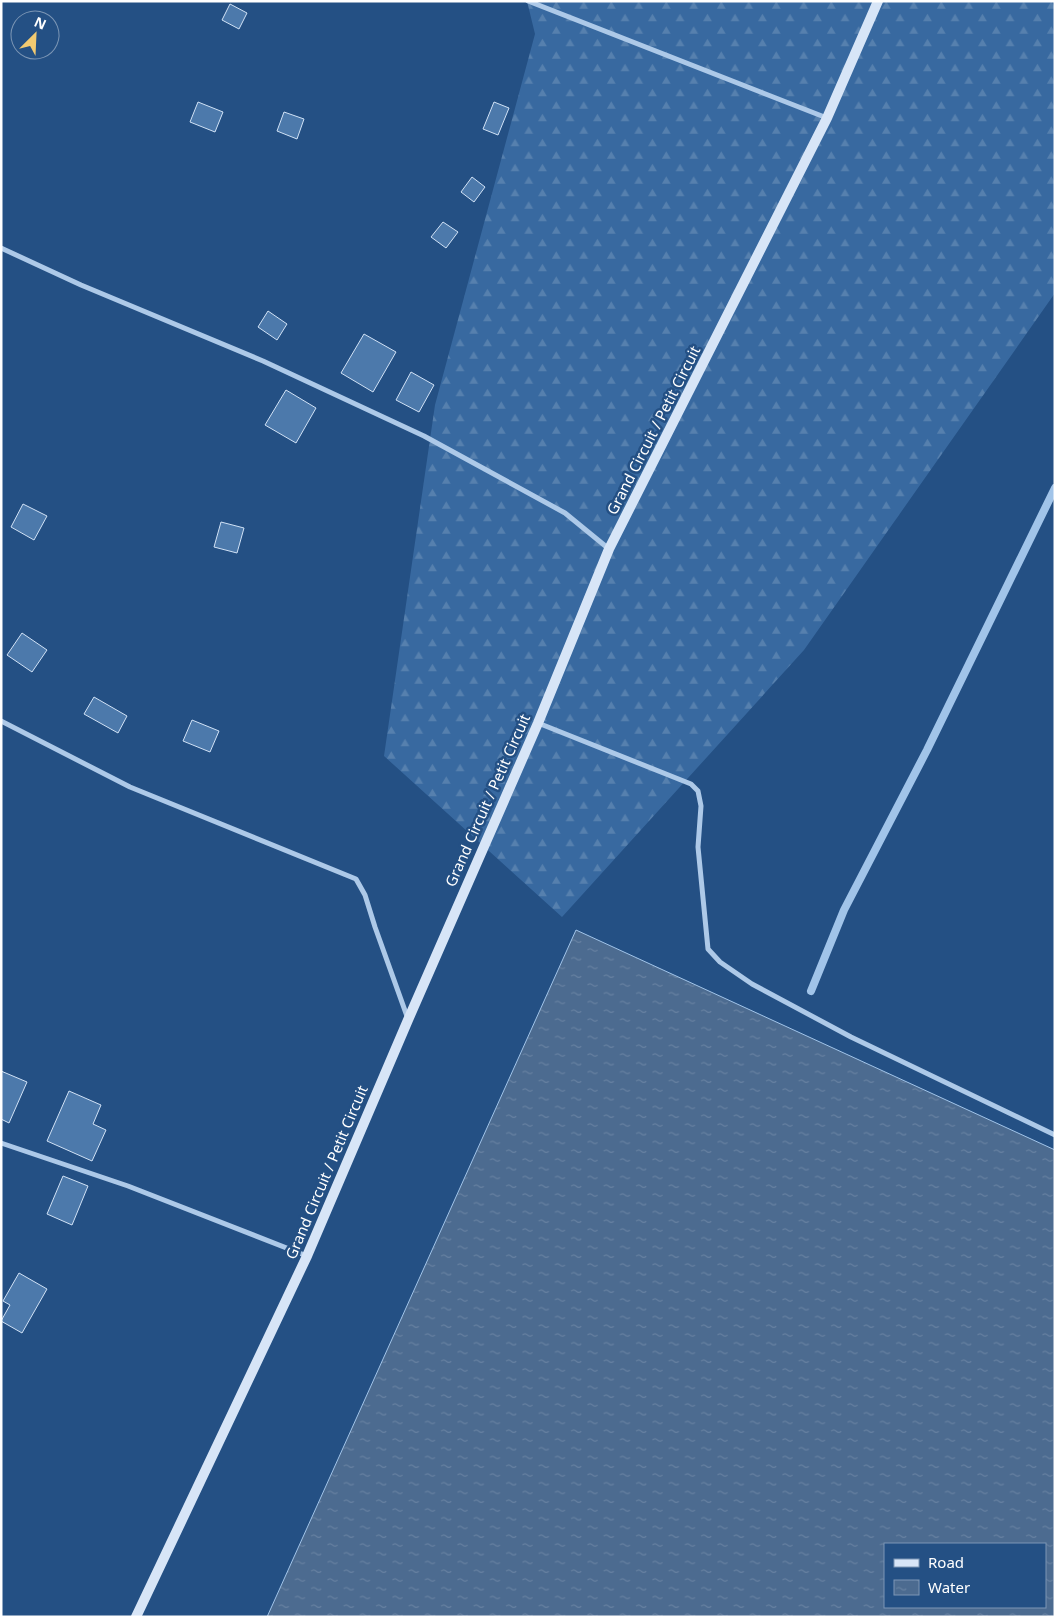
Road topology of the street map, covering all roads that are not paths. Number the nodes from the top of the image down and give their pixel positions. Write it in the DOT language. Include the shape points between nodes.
graph roads {
  1 [pos="528,1"];
  2 [pos="878,1"];
  3 [pos="827,118"];
  4 [pos="1,248"];
  5 [pos="609,549"];
  6 [pos="1,721"];
  7 [pos="538,723"];
  8 [pos="408,1020"];
  9 [pos="1055,1135"];
  10 [pos="1,1143"];
  11 [pos="307,1256"];
  12 [pos="136,1617"];
  1 -- 3 [label="street"];
  2 -- 3 [label="main road, Grand Circuit / Petit Circuit"];
  3 -- 5 [label="main road, Grand Circuit / Petit Circuit"];
  4 -- 5 [label="street" via="263,361 424,436 565,513"];
  5 -- 7 [label="main road, Grand Circuit / Petit Circuit"];
  6 -- 8 [label="street" via="130,787 356,879 365,894"];
  7 -- 8 [label="main road, Grand Circuit / Petit Circuit"];
  7 -- 9 [label="street" via="691,784 698,791 701,806 698,847 708,949 720,962 752,984 851,1037"];
  8 -- 11 [label="main road, Grand Circuit / Petit Circuit"];
  10 -- 11 [label="street" via="128,1186"];
  11 -- 12 [label="main road, Grand Circuit / Petit Circuit"];
}
